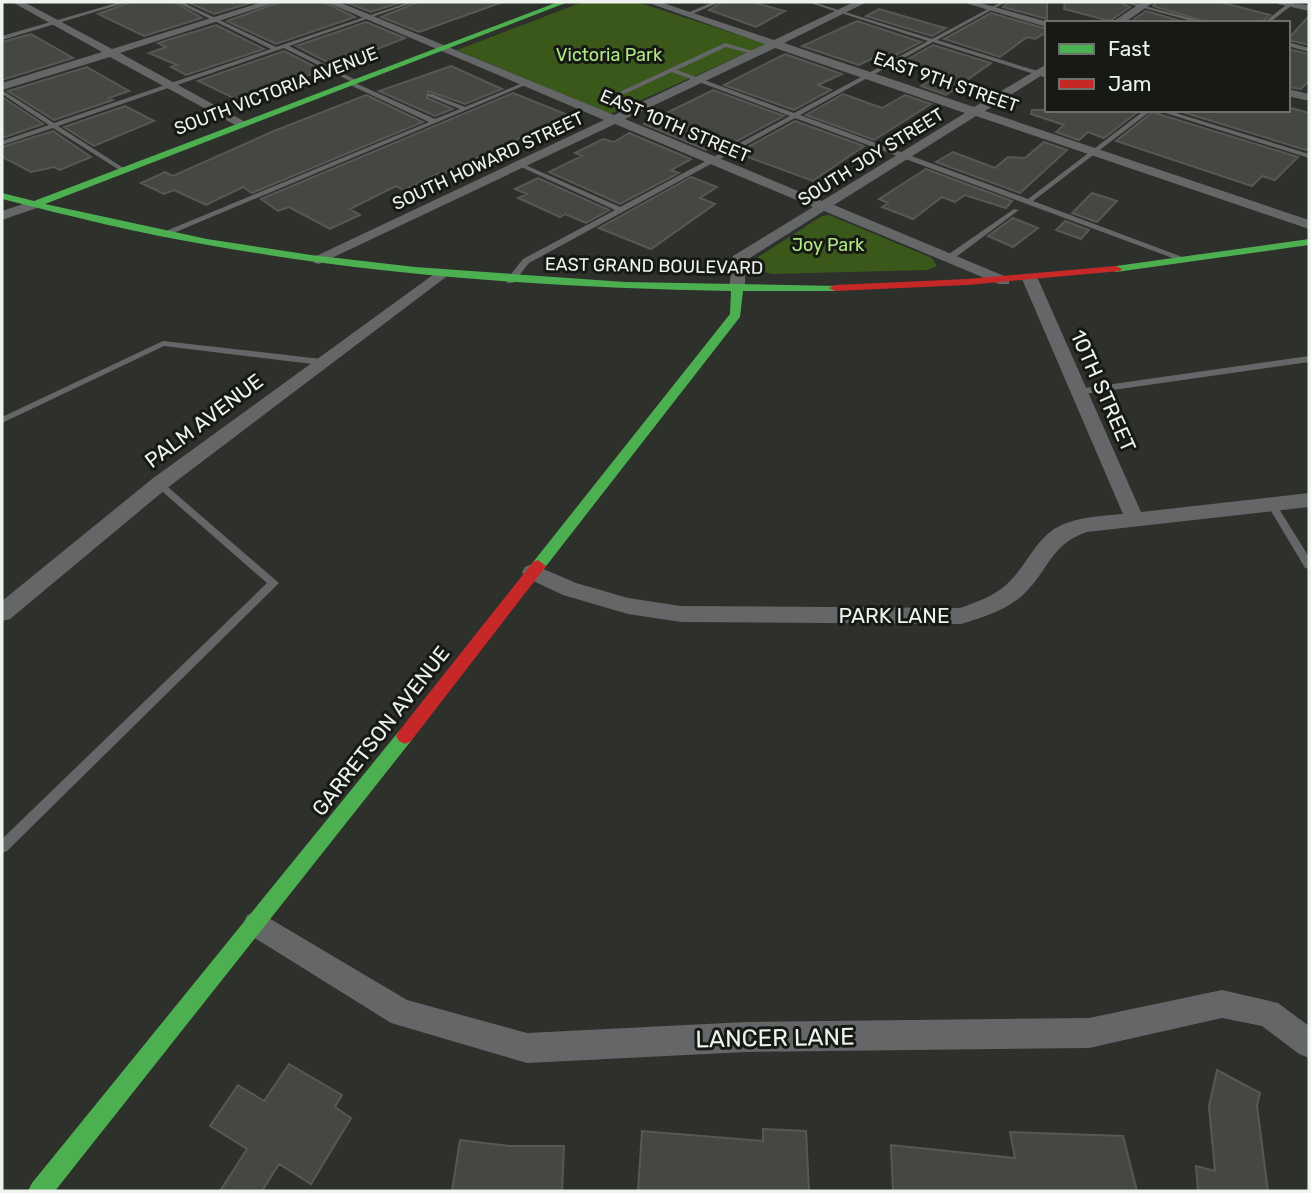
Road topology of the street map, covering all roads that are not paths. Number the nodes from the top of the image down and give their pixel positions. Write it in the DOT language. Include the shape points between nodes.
graph roads {
  1 [pos="17,2"];
  2 [pos="125,2"];
  3 [pos="178,2"];
  4 [pos="272,2"];
  5 [pos="331,2"];
  6 [pos="413,2"];
  7 [pos="564,2"];
  8 [pos="651,2"];
  9 [pos="717,2"];
  10 [pos="809,2"];
  11 [pos="862,2"];
  12 [pos="967,2"];
  13 [pos="1004,2"];
  14 [pos="1125,2"];
  15 [pos="1289,2"];
  16 [pos="1146,4"];
  17 [pos="991,8"];
  18 [pos="1309,8"];
  19 [pos="842,12"];
  20 [pos="688,14"];
  21 [pos="368,17"];
  22 [pos="215,20"];
  23 [pos="1119,21"];
  24 [pos="1200,21"];
  25 [pos="1267,21"];
  26 [pos="55,22"];
  27 [pos="1045,23"];
  28 [pos="2,38"];
  29 [pos="933,40"];
  30 [pos="775,43"];
  31 [pos="1290,45"];
  32 [pos="284,46"];
  33 [pos="443,47"];
  34 [pos="276,49"];
  35 [pos="1309,50"];
  36 [pos="111,53"];
  37 [pos="756,53"];
  38 [pos="672,70"];
  39 [pos="1044,72"];
  40 [pos="870,75"];
  41 [pos="699,80"];
  42 [pos="352,82"];
  43 [pos="527,83"];
  44 [pos="170,85"];
  45 [pos="2,90"];
  46 [pos="1290,93"];
  47 [pos="430,95"];
  48 [pos="1309,98"];
  49 [pos="639,108"];
  50 [pos="466,109"];
  51 [pos="977,111"];
  52 [pos="1146,112"];
  53 [pos="1166,112"];
  54 [pos="796,115"];
  55 [pos="615,120"];
  56 [pos="435,122"];
  57 [pos="243,124"];
  58 [pos="52,125"];
  59 [pos="2,143"];
  60 [pos="1095,150"];
  61 [pos="906,156"];
  62 [pos="1309,156"];
  63 [pos="712,160"];
  64 [pos="521,165"];
  65 [pos="122,170"];
  66 [pos="2,197"];
  67 [pos="1028,202"];
  68 [pos="32,205"];
  69 [pos="826,207"];
  70 [pos="620,210"];
  71 [pos="1016,210"];
  72 [pos="2,216"];
  73 [pos="1309,225"];
  74 [pos="164,235"];
  75 [pos="1309,242"];
  76 [pos="949,258"];
  77 [pos="319,260"];
  78 [pos="1190,261"];
  79 [pos="441,275"];
  80 [pos="1030,279"];
  81 [pos="510,281"];
  82 [pos="1004,281"];
  83 [pos="737,289"];
  84 [pos="1309,359"];
  85 [pos="321,362"];
  86 [pos="1078,392"];
  87 [pos="2,420"];
  88 [pos="159,484"];
  89 [pos="1309,500"];
  90 [pos="1273,506"];
  91 [pos="1135,520"];
  92 [pos="1309,565"];
  93 [pos="532,572"];
  94 [pos="2,613"];
  95 [pos="2,847"];
  96 [pos="257,924"];
  97 [pos="1309,1044"];
  98 [pos="40,1191"];
  1 -- 26 [label="street"];
  2 -- 26 [label="lane"];
  3 -- 22 [label="lane"];
  4 -- 22 [label="street"];
  5 -- 21 [label="street, EAST 10TH STREET"];
  6 -- 21 [label="lane"];
  7 -- 33 [label="street, SOUTH VICTORIA AVENUE"];
  8 -- 20 [label="street, EAST 9TH STREET"];
  9 -- 20 [label="lane"];
  10 -- 19 [label="lane"];
  11 -- 19 [label="street, SOUTH HOWARD STREET"];
  12 -- 17 [label="street"];
  13 -- 17 [label="lane"];
  14 -- 16 [label="lane"];
  15 -- 18 [label="street"];
  15 -- 25 [label="lane"];
  16 -- 23 [label="street"];
  16 -- 24 [label="lane"];
  17 -- 27 [label="street"];
  17 -- 29 [label="lane"];
  19 -- 29 [label="lane"];
  19 -- 30 [label="street, SOUTH HOWARD STREET"];
  20 -- 30 [label="street, EAST 9TH STREET"];
  21 -- 32 [label="lane"];
  21 -- 33 [label="street, EAST 10TH STREET"];
  22 -- 34 [label="lane"];
  22 -- 36 [label="street"];
  26 -- 28 [label="lane"];
  26 -- 36 [label="street"];
  29 -- 39 [label="lane"];
  29 -- 40 [label="lane"];
  30 -- 37 [label="street, SOUTH HOWARD STREET"];
  30 -- 40 [label="street, EAST 9TH STREET"];
  31 -- 35 [label="lane"];
  32 -- 34 [label="lane"];
  32 -- 42 [label="lane"];
  33 -- 42 [label="street, SOUTH VICTORIA AVENUE"];
  33 -- 43 [label="street, EAST 10TH STREET"];
  34 -- 44 [label="lane"];
  36 -- 44 [label="street"];
  36 -- 45 [label="street"];
  37 -- 38 [label="lane" via="725,45"];
  37 -- 41 [label="street, SOUTH HOWARD STREET"];
  38 -- 41 [label="lane"];
  38 -- 49 [label="lane" via="615,96"];
  39 -- 51 [label="street, SOUTH JOY STREET"];
  40 -- 51 [label="street, EAST 9TH STREET"];
  40 -- 54 [label="lane"];
  41 -- 49 [label="street, SOUTH HOWARD STREET"];
  41 -- 54 [label="lane"];
  42 -- 56 [label="lane"];
  42 -- 57 [label="street, SOUTH VICTORIA AVENUE"];
  43 -- 50 [label="lane"];
  43 -- 55 [label="street, EAST 10TH STREET"];
  44 -- 57 [label="street"];
  44 -- 58 [label="lane"];
  45 -- 58 [label="lane"];
  46 -- 48 [label="street"];
  47 -- 50 [label="lane"];
  49 -- 55 [label="street, SOUTH HOWARD STREET"];
  50 -- 56 [label="lane"];
  51 -- 60 [label="street, EAST 9TH STREET"];
  51 -- 61 [label="street, SOUTH JOY STREET"];
  52 -- 60 [label="lane"];
  53 -- 62 [label="lane"];
  54 -- 61 [label="lane"];
  54 -- 63 [label="lane"];
  55 -- 63 [label="street, EAST 10TH STREET"];
  55 -- 64 [label="street, SOUTH HOWARD STREET"];
  56 -- 74 [label="lane"];
  57 -- 65 [label="street, SOUTH VICTORIA AVENUE"];
  58 -- 59 [label="lane"];
  58 -- 65 [label="lane"];
  60 -- 67 [label="lane"];
  60 -- 73 [label="street, EAST 9TH STREET"];
  61 -- 67 [label="lane"];
  61 -- 69 [label="street, SOUTH JOY STREET"];
  63 -- 69 [label="street, EAST 10TH STREET"];
  63 -- 70 [label="lane"];
  64 -- 70 [label="lane"];
  64 -- 77 [label="street, SOUTH HOWARD STREET"];
  65 -- 68 [label="street, SOUTH VICTORIA AVENUE"];
  66 -- 68 [label="street, EAST GRAND BOULEVARD"];
  67 -- 78 [label="lane"];
  68 -- 72 [label="street, SOUTH VICTORIA AVENUE"];
  68 -- 74 [label="street, EAST GRAND BOULEVARD"];
  69 -- 76 [label="street, EAST 10TH STREET"];
  69 -- 83 [label="street, SOUTH JOY STREET" via="738,260"];
  70 -- 81 [label="lane" via="526,261"];
  71 -- 76 [label="lane"];
  74 -- 77 [label="street, EAST GRAND BOULEVARD"];
  75 -- 78 [label="street, EAST GRAND BOULEVARD"];
  76 -- 82 [label="street, EAST 10TH STREET"];
  77 -- 79 [label="street, EAST GRAND BOULEVARD"];
  78 -- 80 [label="street, EAST GRAND BOULEVARD"];
  79 -- 81 [label="street, EAST GRAND BOULEVARD"];
  79 -- 85 [label="street, PALM AVENUE"];
  80 -- 82 [label="street, EAST GRAND BOULEVARD"];
  80 -- 86 [label="street, 10TH STREET"];
  81 -- 83 [label="street, EAST GRAND BOULEVARD"];
  82 -- 83 [label="street, EAST GRAND BOULEVARD"];
  83 -- 93 [label="street, GARRETSON AVENUE" via="736,314"];
  84 -- 86 [label="lane"];
  85 -- 87 [label="lane" via="163,343"];
  85 -- 88 [label="street, PALM AVENUE"];
  86 -- 91 [label="street, 10TH STREET"];
  88 -- 94 [label="street, PALM AVENUE"];
  88 -- 95 [label="lane" via="274,583"];
  89 -- 90 [label="street, PARK LANE"];
  90 -- 91 [label="street, PARK LANE"];
  90 -- 92 [label="lane"];
  91 -- 93 [label="street, PARK LANE" via="1085,524 1063,533 1032,563 1018,586 997,603 961,616 681,614 628,606"];
  93 -- 96 [label="street, GARRETSON AVENUE"];
  96 -- 97 [label="street, LANCER LANE" via="401,1013 527,1048 746,1037 1088,1033 1222,1004 1268,1013"];
  96 -- 98 [label="street, GARRETSON AVENUE"];
}
